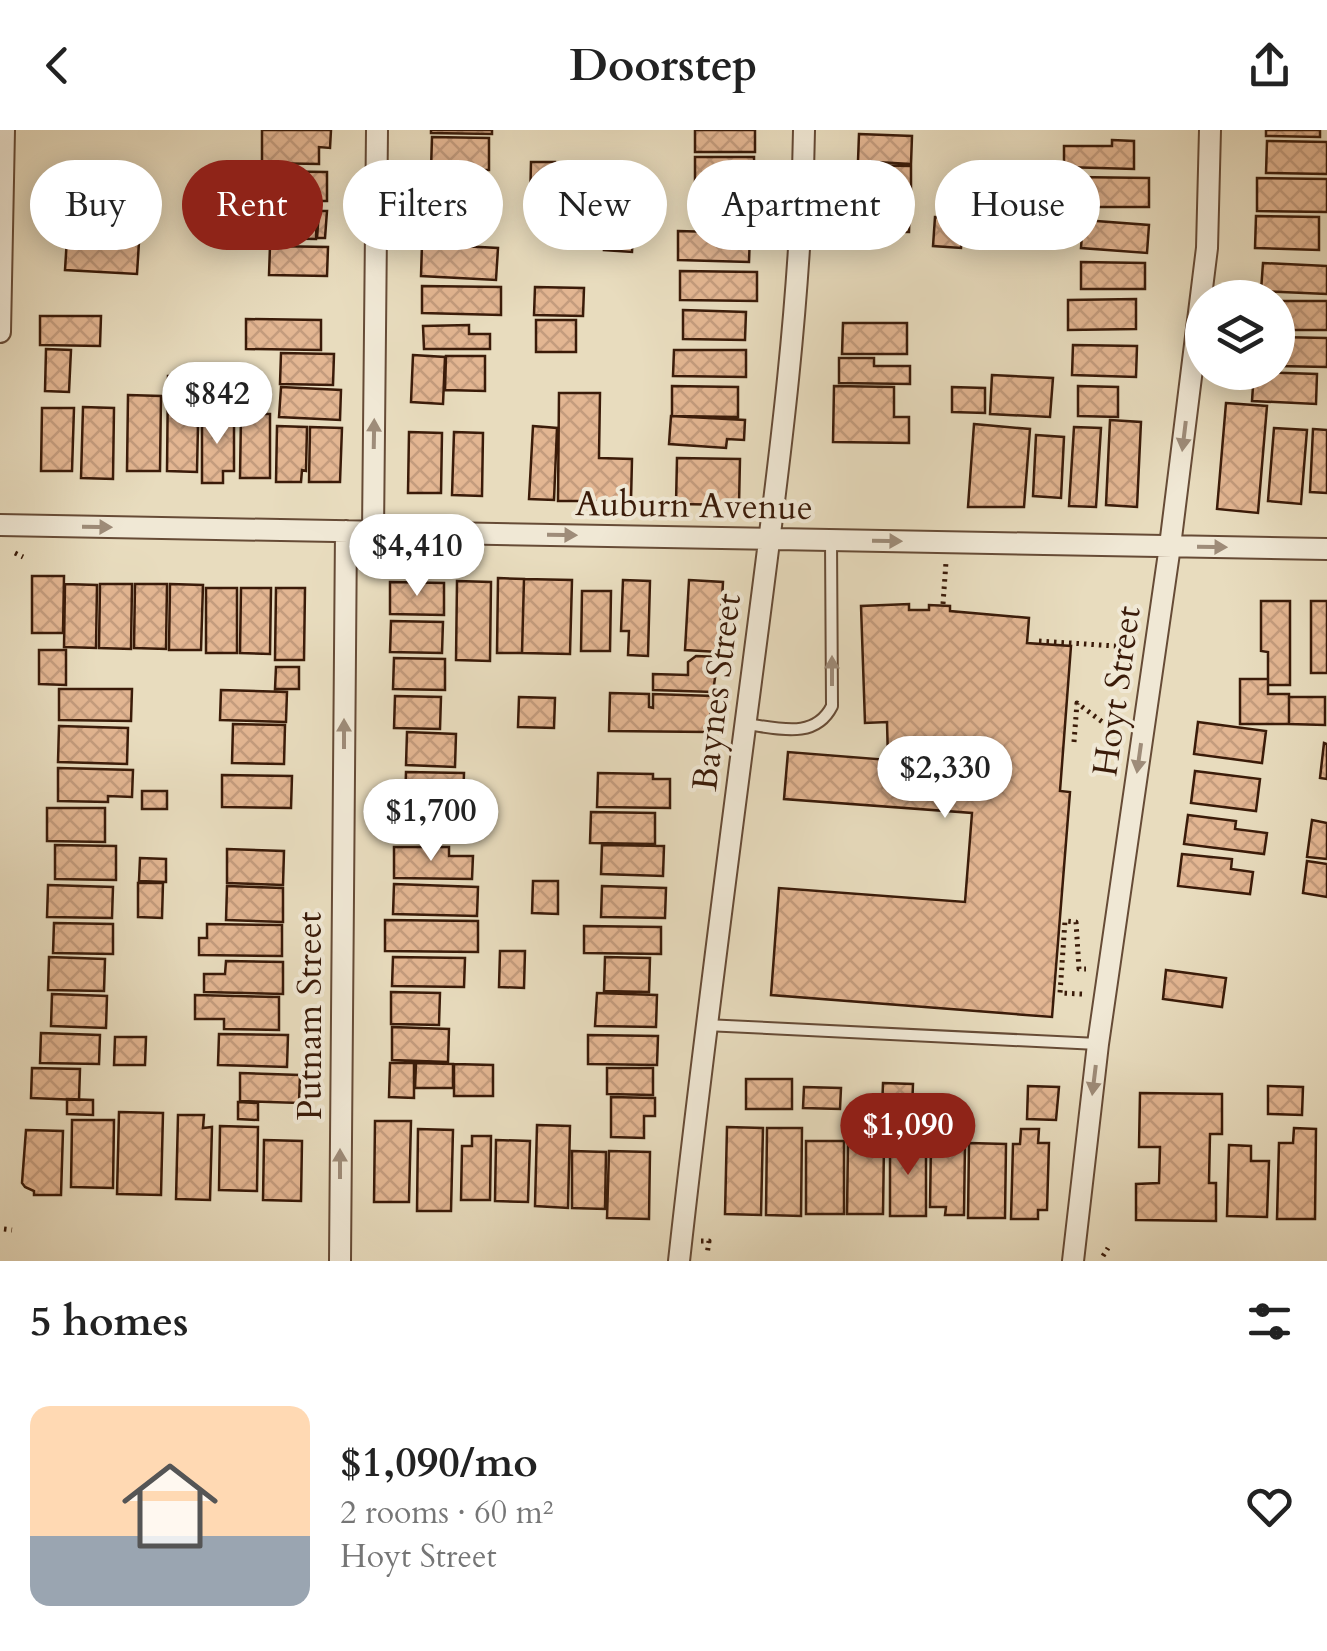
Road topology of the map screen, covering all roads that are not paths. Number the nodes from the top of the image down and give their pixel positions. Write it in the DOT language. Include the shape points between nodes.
graph roads {
  1 [pos="4,130"];
  2 [pos="376,130"];
  3 [pos="804,130"];
  4 [pos="1210,130"];
  5 [pos="0,332"];
  6 [pos="0,525"];
  7 [pos="346,531"];
  8 [pos="373,532"];
  9 [pos="769,539"];
  10 [pos="831,540"];
  11 [pos="1170,546"];
  12 [pos="1327,549"];
  13 [pos="745,724"];
  14 [pos="706,1025"];
  15 [pos="1098,1044"];
  16 [pos="340,1261"];
  17 [pos="679,1261"];
  18 [pos="1073,1261"];
  1 -- 5 [label="street"];
  8 -- 2 [label="street, one-way"];
  3 -- 9 [label="street, Baynes Street" via="802,236"];
  4 -- 11 [label="street, Hoyt Street, one-way" via="1207,248"];
  6 -- 7 [label="street, Auburn Avenue, one-way"];
  7 -- 8 [label="street, Auburn Avenue"];
  16 -- 7 [label="street, Putnam Street, one-way"];
  8 -- 9 [label="street, Auburn Avenue, one-way"];
  9 -- 10 [label="street, Auburn Avenue"];
  9 -- 13 [label="street, Baynes Street"];
  10 -- 11 [label="street, Auburn Avenue, one-way"];
  13 -- 10 [label="lane, one-way" via="802,730 825,720 832,706"];
  11 -- 12 [label="street, Auburn Avenue, one-way"];
  11 -- 15 [label="street, Hoyt Street, one-way"];
  13 -- 14 [label="street, Baynes Street"];
  14 -- 15 [label="lane"];
  14 -- 17 [label="street, Baynes Street"];
  15 -- 18 [label="street, Hoyt Street, one-way"];
}
